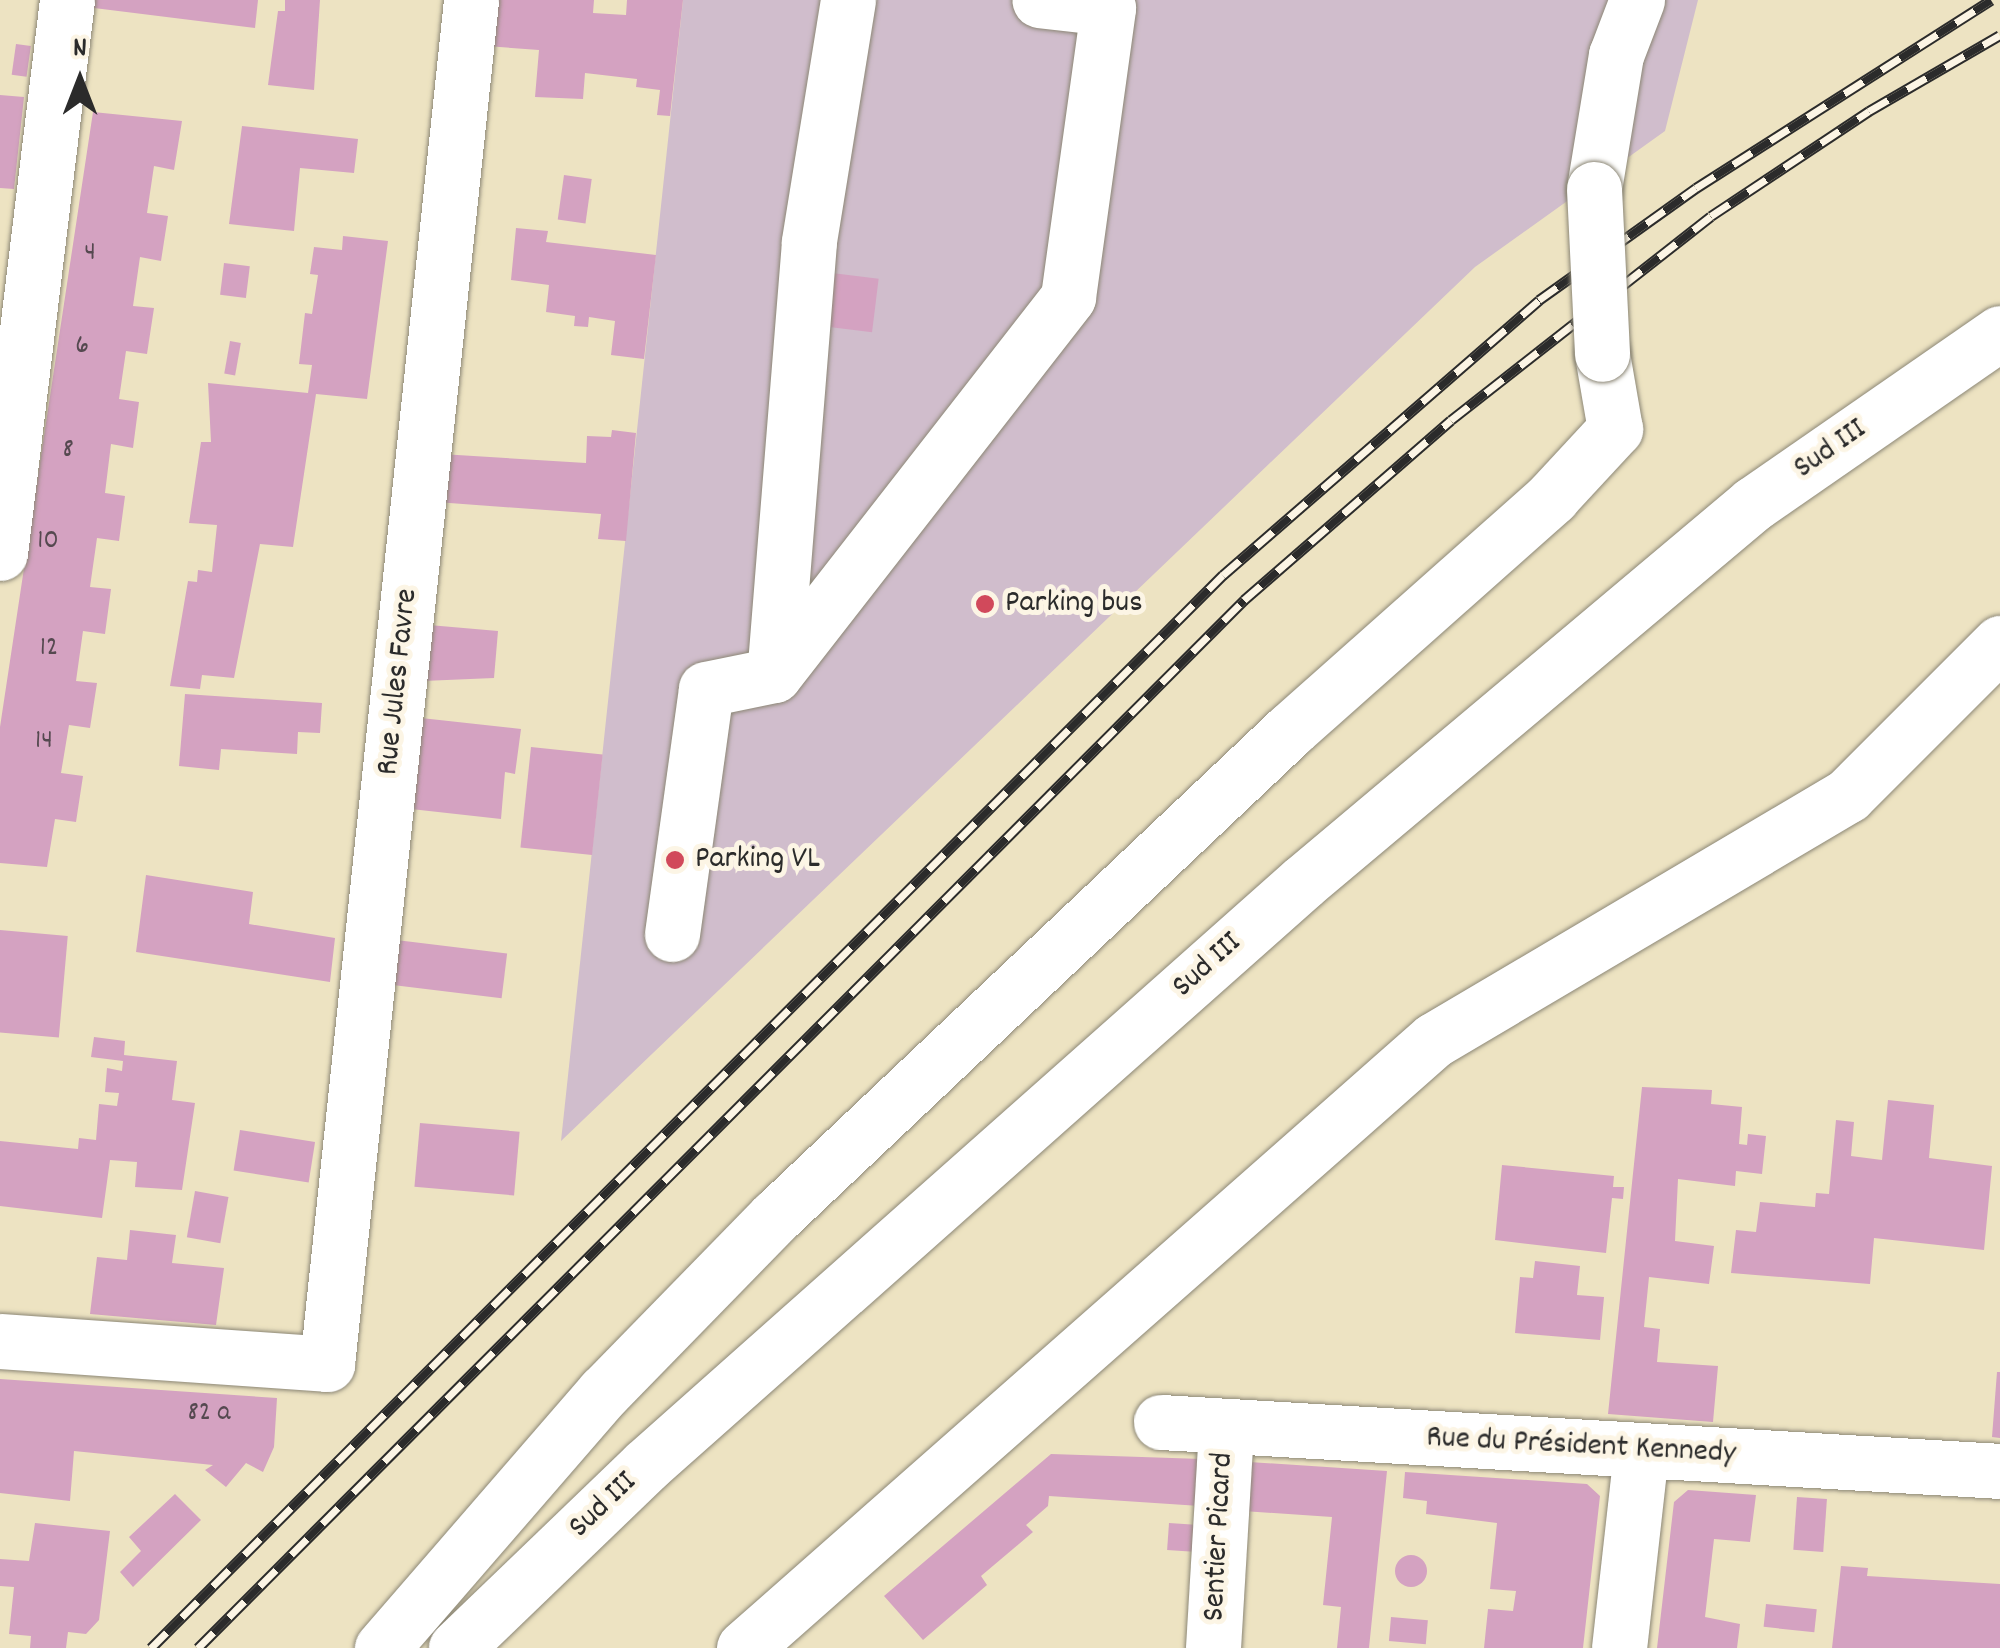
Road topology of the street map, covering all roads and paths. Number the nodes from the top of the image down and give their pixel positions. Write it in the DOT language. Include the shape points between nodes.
graph roads {
  1 [pos="67,0"];
  2 [pos="471,0"];
  3 [pos="848,0"];
  4 [pos="1039,0"];
  5 [pos="1637,0"];
  6 [pos="2000,333"];
  7 [pos="0,553"];
  8 [pos="2000,643"];
  9 [pos="774,676"];
  10 [pos="672,934"];
  11 [pos="0,1341"];
  12 [pos="1161,1422"];
  13 [pos="1226,1426"];
  14 [pos="1641,1450"];
  15 [pos="2000,1471"];
  16 [pos="382,1648"];
  17 [pos="456,1648"];
  18 [pos="744,1648"];
  19 [pos="1213,1648"];
  20 [pos="1619,1648"];
  1 -- 7 [label="main road"];
  2 -- 11 [label="main road, Rue Jules Favre" via="327,1364"];
  3 -- 9 [label="main road" via="809,242"];
  4 -- 9 [label="main road" via="1108,8 1068,297"];
  5 -- 16 [label="main road, bridge" via="1616,55 1594,189 1602,354 1615,429 1552,497 1290,730 776,1216 604,1392"];
  6 -- 17 [label="main road, Sud III" via="1753,504 1302,882 645,1466"];
  8 -- 18 [label="main road" via="1848,795 1434,1040"];
  9 -- 10 [label="main road" via="706,689"];
  12 -- 13 [label="main road, Rue du Président Kennedy"];
  13 -- 14 [label="main road, Rue du Président Kennedy"];
  13 -- 19 [label="main road, Sentier Picard"];
  14 -- 15 [label="main road, Rue du Président Kennedy"];
  14 -- 20 [label="main road"];
}
